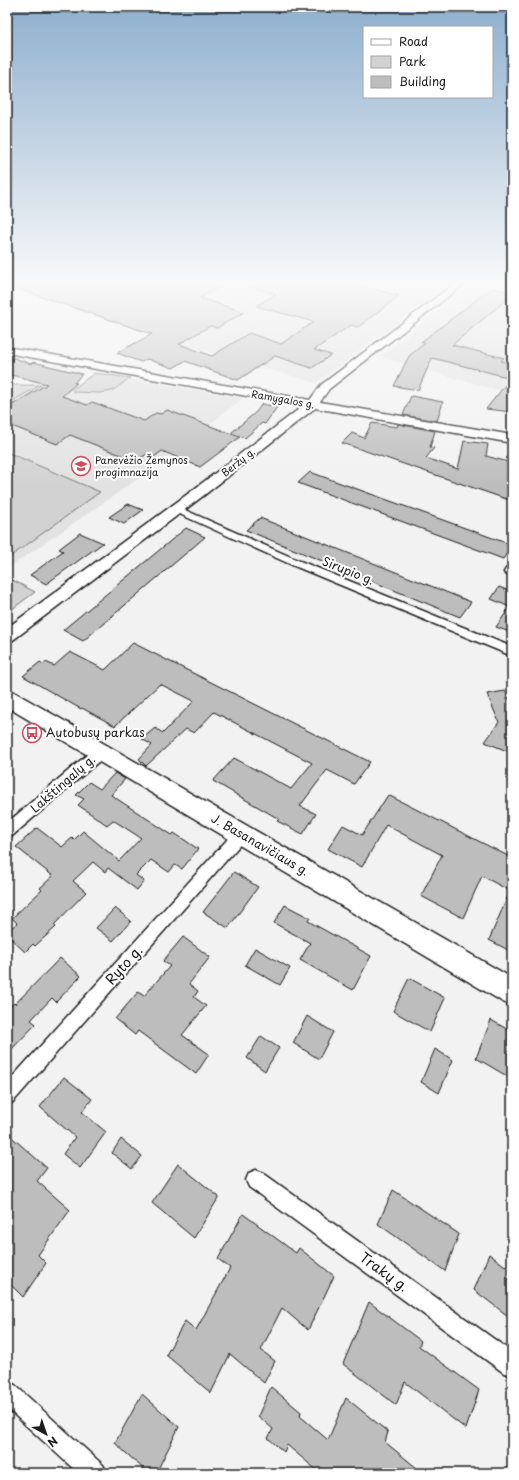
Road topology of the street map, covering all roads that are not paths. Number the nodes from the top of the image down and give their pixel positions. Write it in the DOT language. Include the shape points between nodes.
graph roads {
  1 [pos="7,350"];
  2 [pos="373,350"];
  3 [pos="313,404"];
  4 [pos="512,439"];
  5 [pos="176,509"];
  6 [pos="7,636"];
  7 [pos="512,652"];
  8 [pos="7,698"];
  9 [pos="100,752"];
  10 [pos="7,832"];
  11 [pos="241,834"];
  12 [pos="512,993"];
  13 [pos="7,1096"];
  14 [pos="256,1180"];
  15 [pos="512,1365"];
  16 [pos="7,1393"];
  17 [pos="95,1473"];
  1 -- 3 [label="main road, Ramygalos g."];
  2 -- 3 [label="main road, Beržų g." via="325,387"];
  3 -- 4 [label="main road, Ramygalos g."];
  3 -- 5 [label="main road, Beržų g."];
  5 -- 6 [label="main road, Beržų g."];
  5 -- 7 [label="street, Sirupio g." via="296,563"];
  8 -- 9 [label="highway, J. Basanavičiaus g."];
  9 -- 10 [label="street, Lakštingalų g."];
  9 -- 11 [label="highway, J. Basanavičiaus g."];
  11 -- 12 [label="highway, J. Basanavičiaus g."];
  11 -- 13 [label="street, Ryto g."];
  14 -- 15 [label="street, Trakų g."];
  16 -- 17 [label="street"];
}
